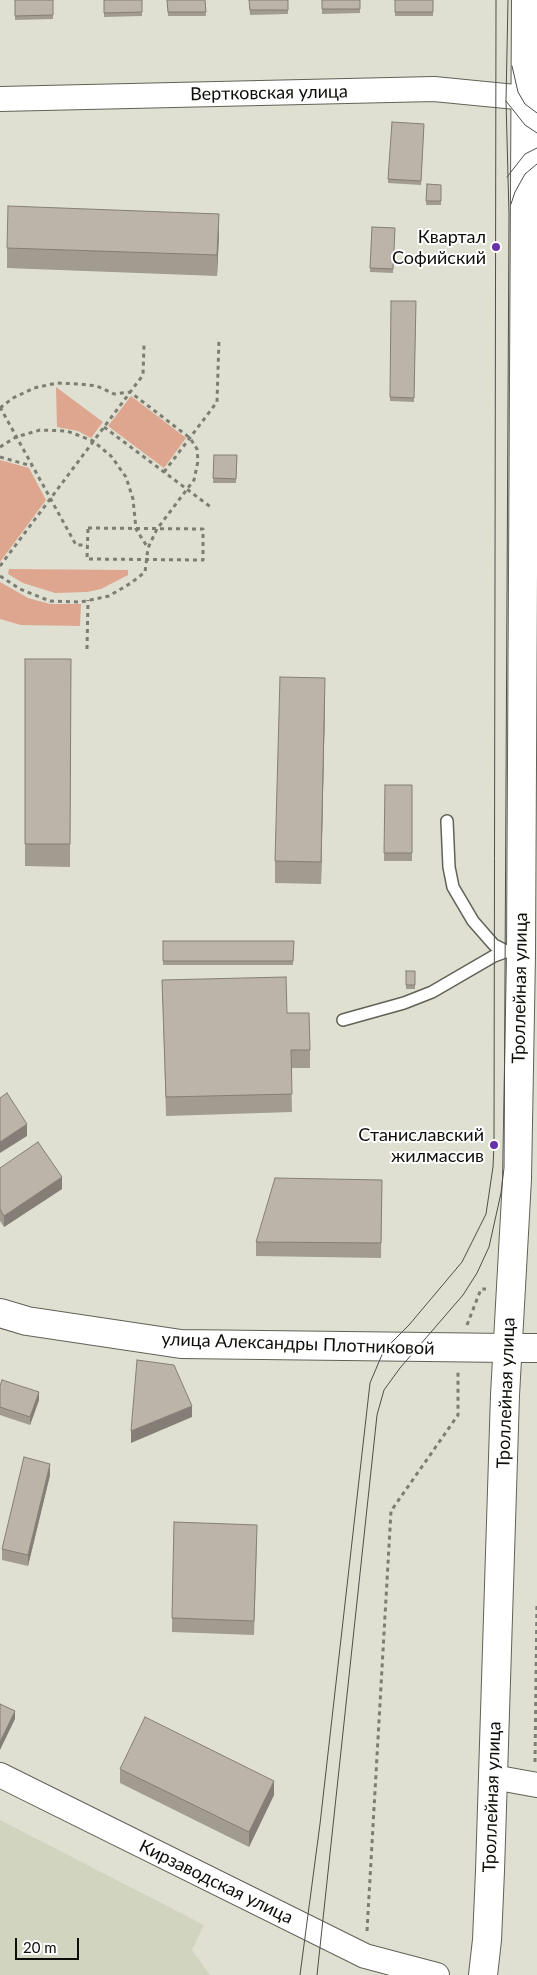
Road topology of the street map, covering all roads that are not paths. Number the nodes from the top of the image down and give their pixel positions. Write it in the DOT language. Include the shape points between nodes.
graph roads {
  1 [pos="526,0"];
  2 [pos="0,99"];
  3 [pos="531,99"];
  4 [pos="531,236"];
  5 [pos="447,822"];
  6 [pos="513,954"];
  7 [pos="343,1020"];
  8 [pos="0,1313"];
  9 [pos="508,1348"];
  10 [pos="537,1348"];
  11 [pos="0,1775"];
  12 [pos="493,1778"];
  13 [pos="536,1785"];
  14 [pos="437,1975"];
  15 [pos="483,1975"];
  1 -- 3 [label="main road, Троллейная улица"];
  2 -- 3 [label="street, Вертковская улица" via="434,89"];
  3 -- 4 [label="main road, Троллейная улица"];
  4 -- 6 [label="main road, Троллейная улица"];
  5 -- 6 [label="lane" via="453,887 473,921 494,945"];
  6 -- 7 [label="lane" via="494,956 432,992 404,1003"];
  6 -- 9 [label="main road, Троллейная улица" via="517,1179"];
  8 -- 9 [label="main road, улица Александры Плотниковой" via="27,1321 181,1344"];
  9 -- 10 [label="main road, улица Александры Плотниковой"];
  9 -- 12 [label="main road, Троллейная улица"];
  11 -- 14 [label="street, Кирзаводская улица" via="365,1956"];
  12 -- 13 [label="street"];
  12 -- 15 [label="main road, Троллейная улица"];
}
